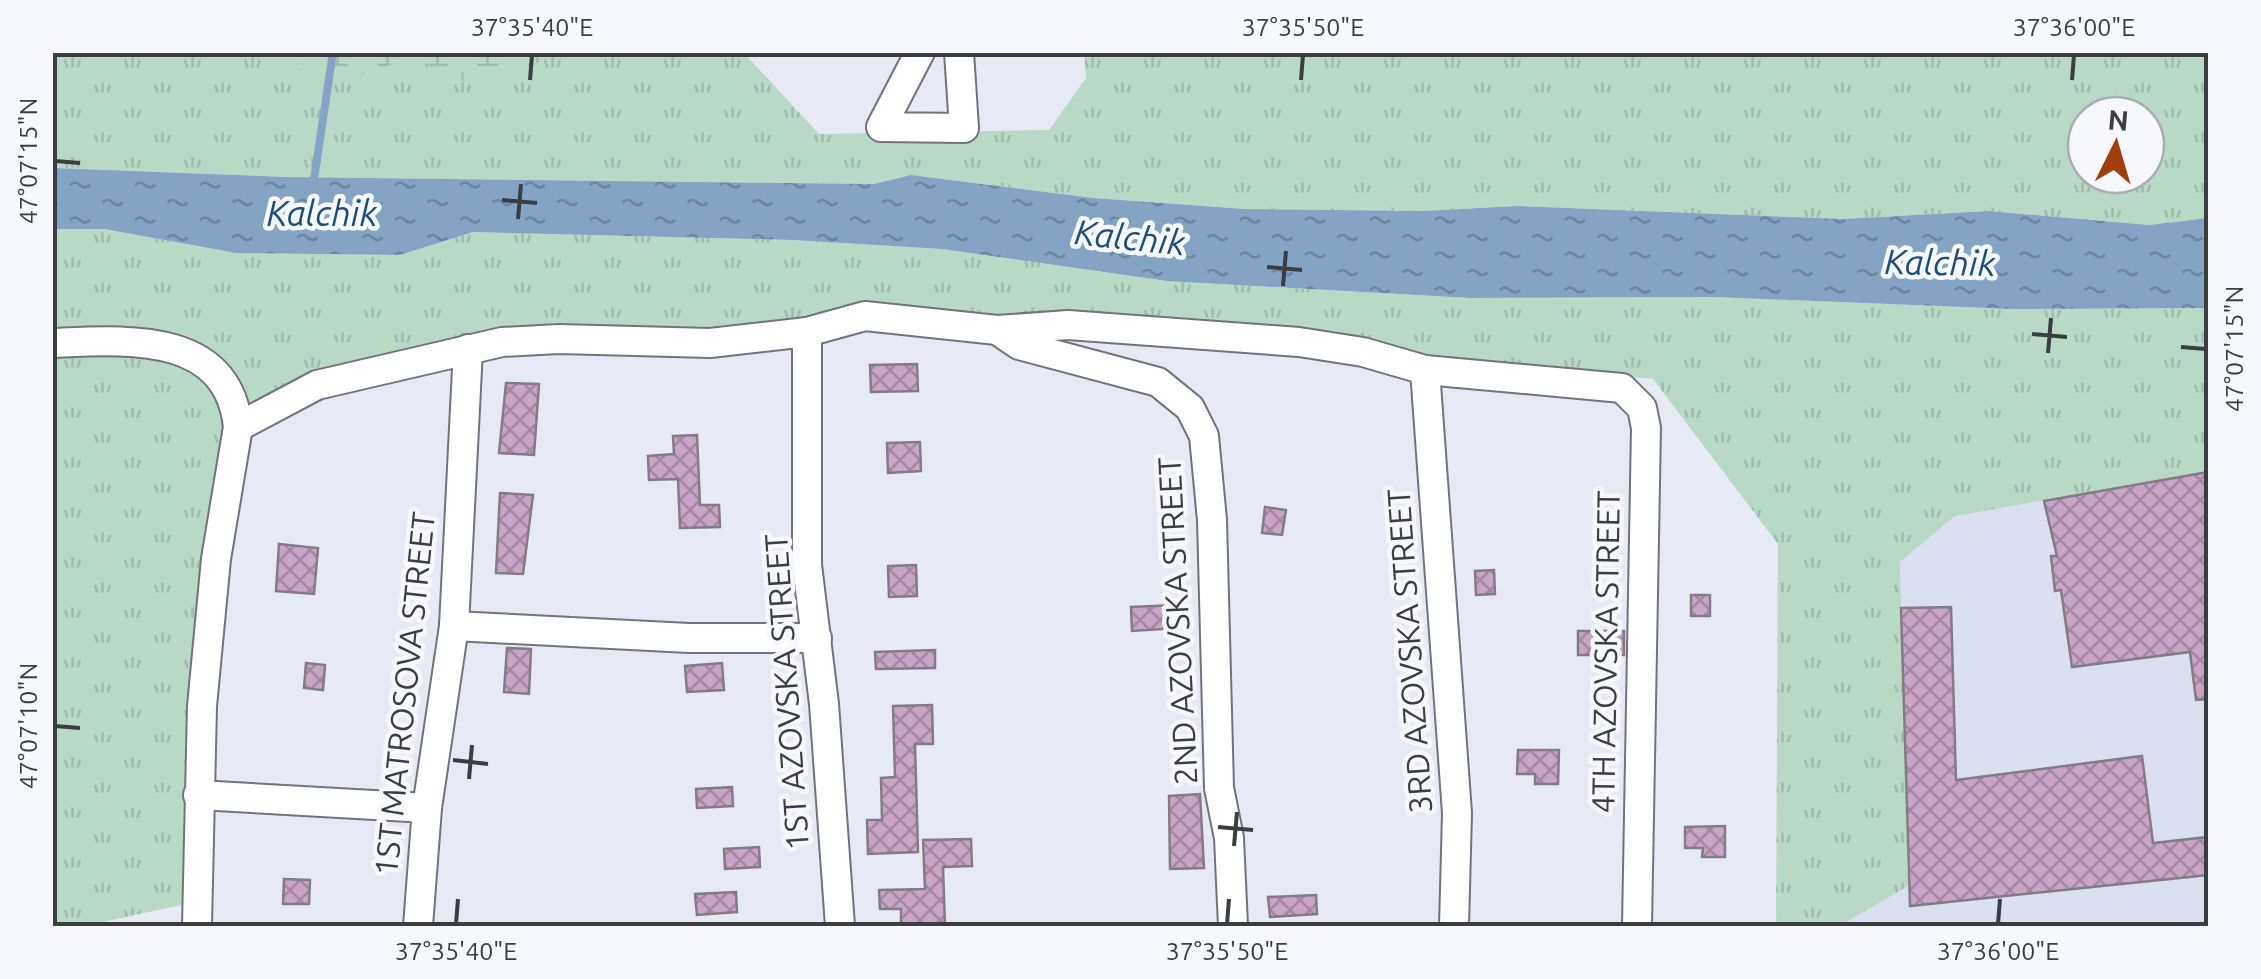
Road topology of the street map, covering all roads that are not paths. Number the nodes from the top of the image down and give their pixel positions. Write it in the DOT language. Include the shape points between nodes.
graph roads {
  1 [pos="920,52"];
  2 [pos="959,52"];
  3 [pos="997,330"];
  4 [pos="808,332"];
  5 [pos="52,344"];
  6 [pos="468,349"];
  7 [pos="1425,370"];
  8 [pos="238,427"];
  9 [pos="454,626"];
  10 [pos="817,638"];
  11 [pos="198,794"];
  12 [pos="428,808"];
  13 [pos="197,926"];
  14 [pos="418,926"];
  15 [pos="840,926"];
  16 [pos="1233,926"];
  17 [pos="1454,926"];
  18 [pos="1637,926"];
  1 -- 2 [label="street" via="881,127 964,128"];
  3 -- 4 [label="street" via="866,316"];
  3 -- 7 [label="street" via="1068,324 1299,342"];
  3 -- 16 [label="street, 2ND AZOVSKA STREET" via="1019,345 1158,382 1190,408 1204,436"];
  4 -- 6 [label="street" via="710,343 559,338"];
  4 -- 10 [label="street, 1ST AZOVSKA STREET" via="807,565"];
  5 -- 8 [label="street" via="136,340 191,355 230,395"];
  6 -- 8 [label="street" via="300,391"];
  6 -- 9 [label="street, 1ST MATROSOVA STREET"];
  7 -- 17 [label="street, 3RD AZOVSKA STREET" via="1457,813"];
  7 -- 18 [label="street, 4TH AZOVSKA STREET" via="1622,388 1642,408"];
  8 -- 11 [label="street" via="212,592"];
  9 -- 10 [label="street"];
  9 -- 12 [label="street, 1ST MATROSOVA STREET"];
  10 -- 15 [label="street, 1ST AZOVSKA STREET"];
  11 -- 12 [label="street"];
  11 -- 13 [label="street"];
  12 -- 14 [label="street, 1ST MATROSOVA STREET"];
}
